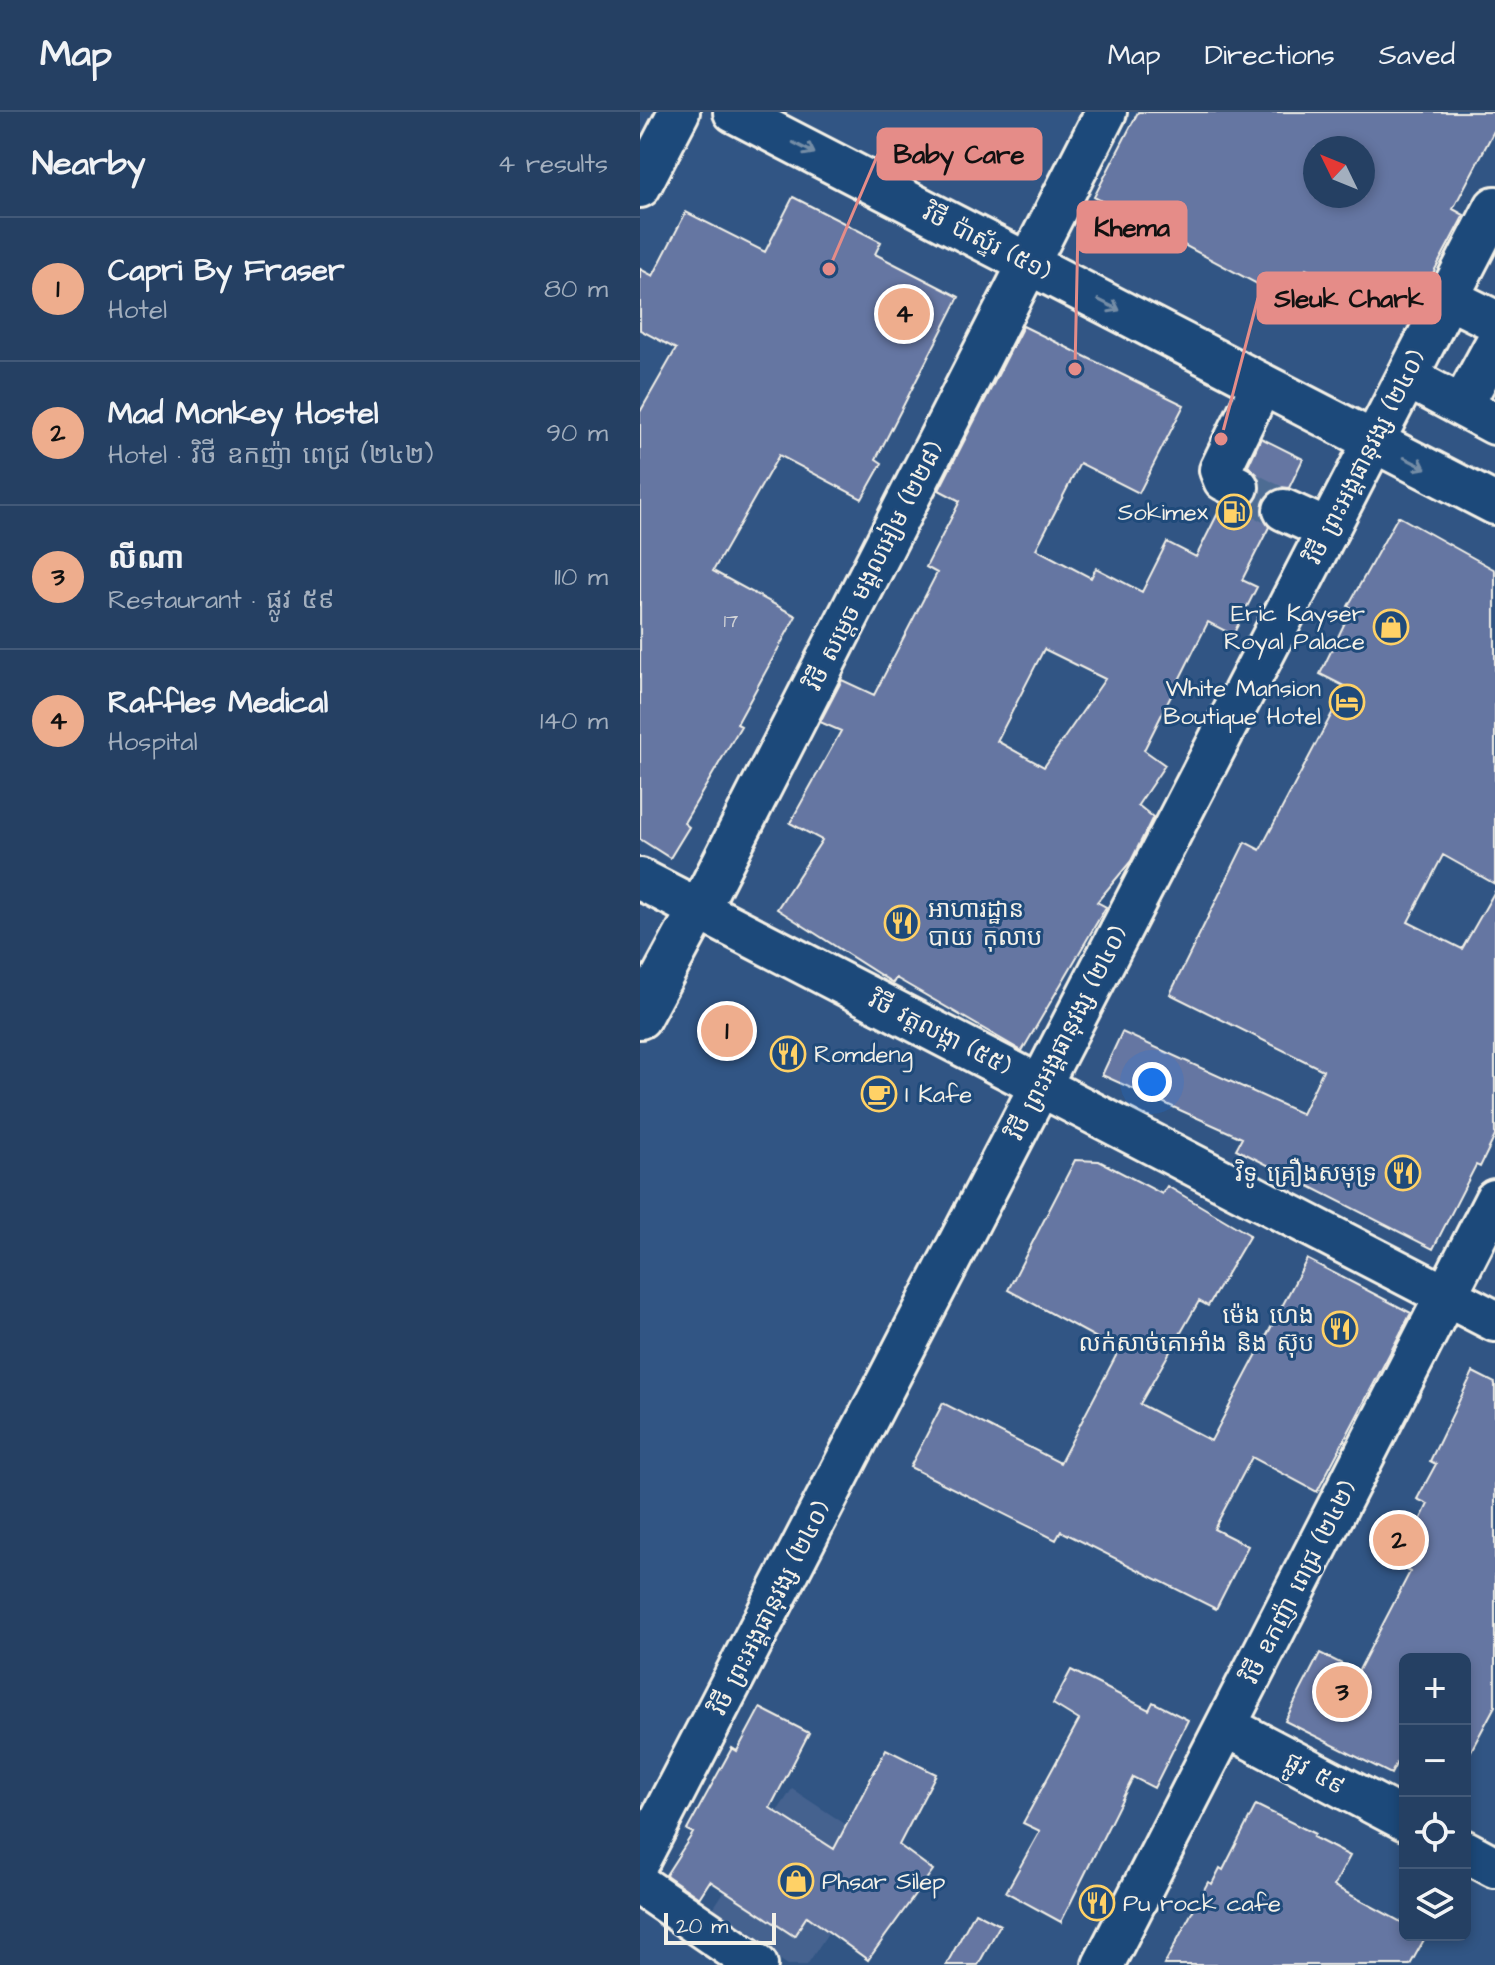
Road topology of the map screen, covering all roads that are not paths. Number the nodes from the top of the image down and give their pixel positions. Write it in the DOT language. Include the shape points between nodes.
graph roads {
  1 [pos="679,112"];
  2 [pos="734,112"];
  3 [pos="1106,112"];
  4 [pos="640,187"];
  5 [pos="1495,207"];
  6 [pos="1028,263"];
  7 [pos="1448,298"];
  8 [pos="1495,321"];
  9 [pos="1495,345"];
  10 [pos="1407,377"];
  11 [pos="1262,384"];
  12 [pos="1478,415"];
  13 [pos="1374,442"];
  14 [pos="1238,487"];
  15 [pos="1495,504"];
  16 [pos="1284,510"];
  17 [pos="1328,530"];
  18 [pos="640,879"];
  19 [pos="699,909"];
  20 [pos="640,1018"];
  21 [pos="1040,1085"];
  22 [pos="1495,1200"];
  23 [pos="1446,1295"];
  24 [pos="1495,1321"];
  25 [pos="1226,1726"];
  26 [pos="1399,1817"];
  27 [pos="1471,1854"];
  28 [pos="640,1859"];
  29 [pos="1495,1867"];
  30 [pos="640,1885"];
  31 [pos="757,1965"];
  32 [pos="1103,1965"];
  1 -- 4 [label="street"];
  2 -- 6 [label="street, វិថី ប៉ាស្ទ័រ (៥១), one-way"];
  3 -- 6 [label="street, វិថី សម្តេច មង្គលអៀម (២២៨)"];
  5 -- 7 [label="street, វិថី ព្រះអង្គផានុវង្ស (២៤០)"];
  6 -- 11 [label="street, វិថី ប៉ាស្ទ័រ (៥១), one-way"];
  6 -- 19 [label="street, វិថី សម្តេច មង្គលអៀម (២២៨)"];
  7 -- 8 [label="street"];
  7 -- 10 [label="street, វិថី ព្រះអង្គផានុវង្ស (២៤០)"];
  9 -- 12 [label="street"];
  10 -- 12 [label="street"];
  10 -- 13 [label="street, វិថី ព្រះអង្គផានុវង្ស (២៤០)"];
  11 -- 13 [label="street, វិថី ប៉ាស្ទ័រ (៥១)"];
  11 -- 14 [label="street" via="1220,470 1224,480"];
  13 -- 15 [label="street, វិថី ប៉ាស្ទ័រ (៥១), one-way"];
  13 -- 17 [label="street, វិថី ព្រះអង្គផានុវង្ស (២៤០)"];
  16 -- 17 [label="street"];
  17 -- 21 [label="street, វិថី ព្រះអង្គផានុវង្ស (២៤០)"];
  18 -- 19 [label="street, វិថី វត្តលង្កា (៥៥)"];
  19 -- 20 [label="street, វិថី សម្តេច មង្គលអៀម (២២៨)"];
  19 -- 21 [label="street, វិថី វត្តលង្កា (៥៥)"];
  21 -- 23 [label="street, វិថី វត្តលង្កា (៥៥)"];
  21 -- 28 [label="street, វិថី ព្រះអង្គផានុវង្ស (២៤០)"];
  22 -- 23 [label="street, វិថី ឧកញ៉ា ពេជ្រ (២៤២)"];
  23 -- 24 [label="street, វិថី វត្តលង្កា (៥៥)"];
  23 -- 25 [label="street, វិថី ឧកញ៉ា ពេជ្រ (២៤២)"];
  25 -- 26 [label="street, ផ្លូវ ៥៩"];
  25 -- 32 [label="street, វិថី ឧកញ៉ា ពេជ្រ (២៤២)"];
  27 -- 29 [label="street"];
  30 -- 31 [label="street"];
}
